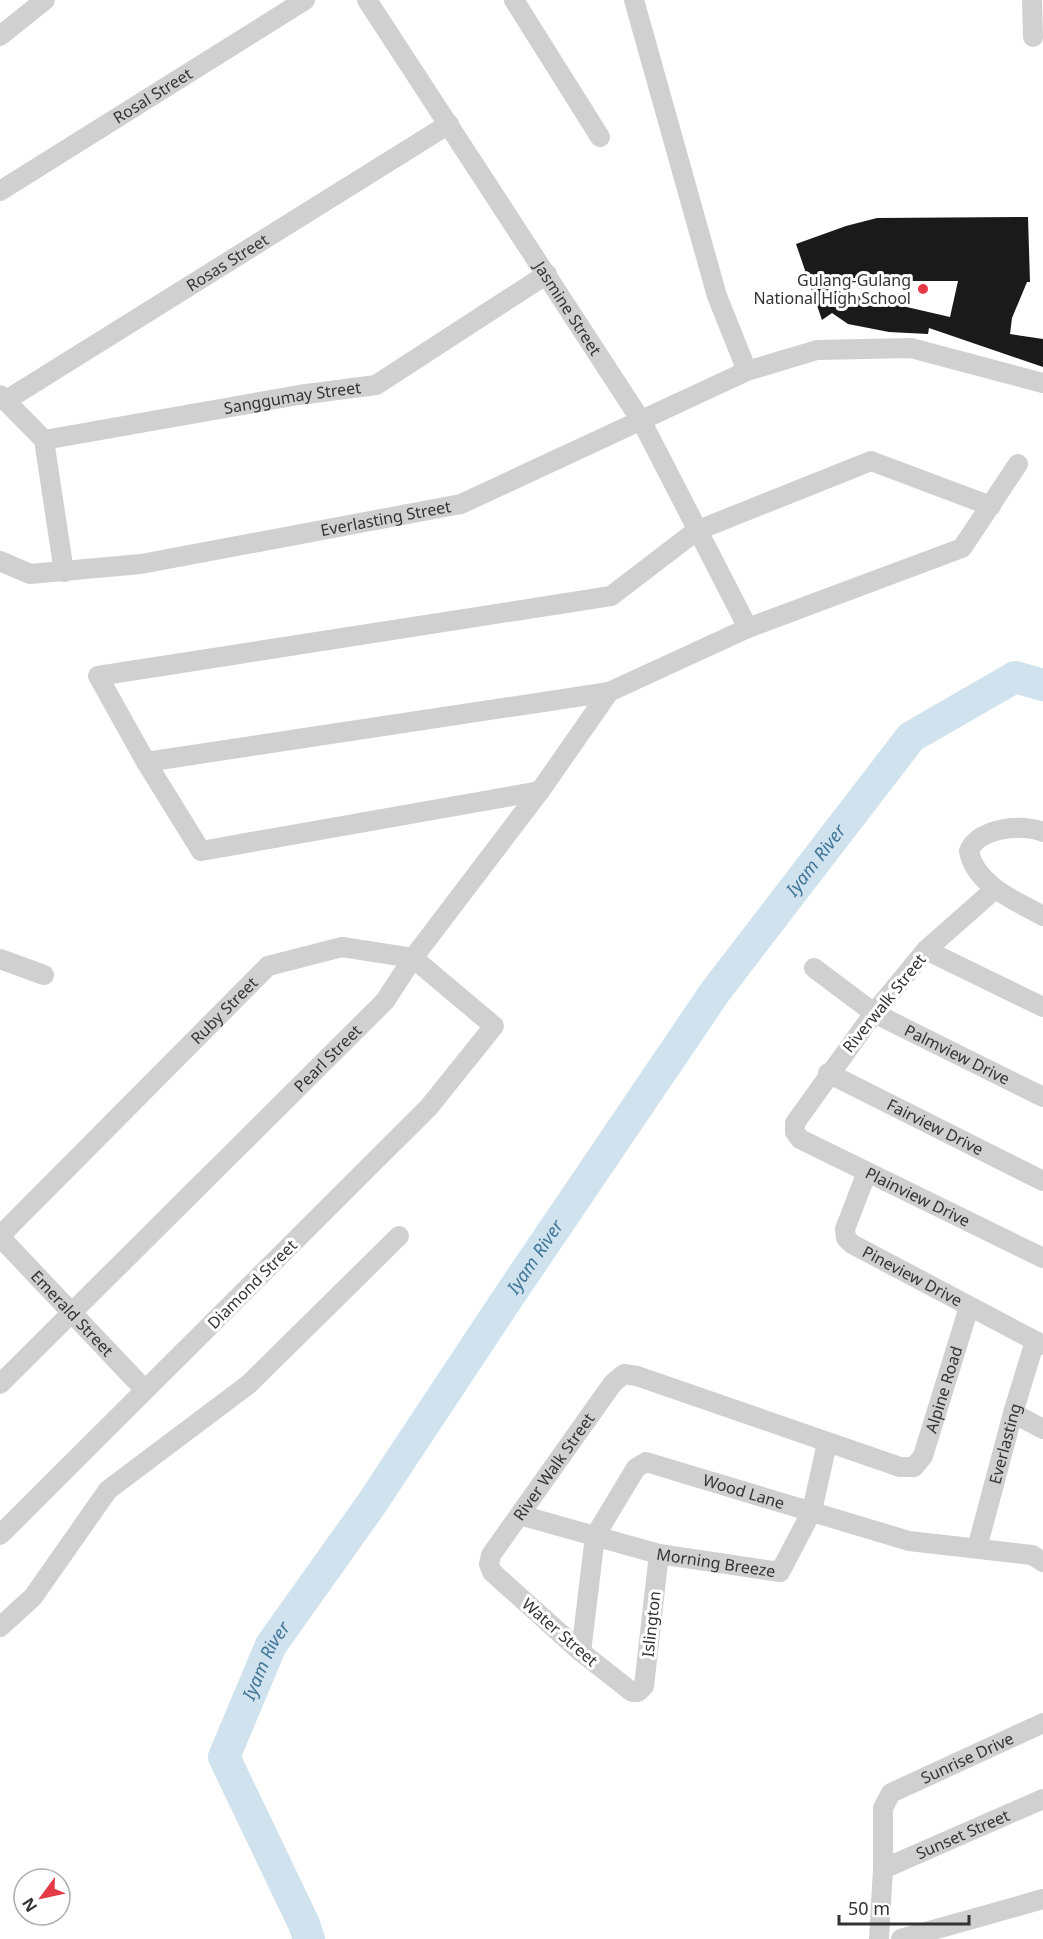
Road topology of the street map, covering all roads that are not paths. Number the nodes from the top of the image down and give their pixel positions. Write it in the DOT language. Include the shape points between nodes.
graph roads {
  1 [pos="45,0"];
  2 [pos="305,0"];
  3 [pos="367,0"];
  4 [pos="514,0"];
  5 [pos="634,0"];
  6 [pos="1032,0"];
  7 [pos="0,36"];
  8 [pos="1033,37"];
  9 [pos="449,124"];
  10 [pos="600,137"];
  11 [pos="0,191"];
  12 [pos="547,274"];
  13 [pos="747,371"];
  14 [pos="1043,383"];
  15 [pos="3,398"];
  16 [pos="642,422"];
  17 [pos="44,440"];
  18 [pos="1018,465"];
  19 [pos="991,506"];
  20 [pos="696,531"];
  21 [pos="0,561"];
  22 [pos="64,572"];
  23 [pos="748,628"];
  24 [pos="609,692"];
  25 [pos="146,762"];
  26 [pos="540,791"];
  27 [pos="1043,832"];
  28 [pos="995,889"];
  29 [pos="1043,916"];
  30 [pos="926,950"];
  31 [pos="413,958"];
  32 [pos="0,959"];
  33 [pos="814,968"];
  34 [pos="45,975"];
  35 [pos="1043,1007"];
  36 [pos="874,1013"];
  37 [pos="828,1073"];
  38 [pos="1043,1097"];
  39 [pos="795,1132"];
  40 [pos="867,1172"];
  41 [pos="1043,1181"];
  42 [pos="0,1236"];
  43 [pos="399,1236"];
  44 [pos="1043,1258"];
  45 [pos="969,1307"];
  46 [pos="73,1312"];
  47 [pos="1039,1343"];
  48 [pos="0,1384"];
  49 [pos="145,1390"];
  50 [pos="1012,1413"];
  51 [pos="1043,1429"];
  52 [pos="827,1443"];
  53 [pos="812,1511"];
  54 [pos="520,1515"];
  55 [pos="0,1535"];
  56 [pos="595,1536"];
  57 [pos="977,1548"];
  58 [pos="658,1554"];
  59 [pos="1043,1562"];
  60 [pos="489,1564"];
  61 [pos="0,1627"];
  62 [pos="581,1652"];
  63 [pos="638,1692"];
  64 [pos="1043,1723"];
  65 [pos="1043,1799"];
  66 [pos="883,1869"];
  67 [pos="1043,1899"];
  68 [pos="879,1939"];
  69 [pos="901,1939"];
  1 -- 7 [label="street"];
  2 -- 11 [label="street, Rosal Street"];
  3 -- 9 [label="street, Jasmine Street"];
  4 -- 10 [label="street"];
  5 -- 13 [label="street" via="717,296"];
  6 -- 8 [label="street"];
  9 -- 12 [label="street, Jasmine Street"];
  9 -- 15 [label="street, Rosas Street"];
  12 -- 16 [label="street, Jasmine Street"];
  12 -- 17 [label="street, Sanggumay Street" via="376,385"];
  13 -- 14 [label="street, Everlasting Street" via="817,350 911,348"];
  13 -- 16 [label="street, Everlasting Street"];
  15 -- 17 [label="street"];
  16 -- 20 [label="street, Jasmine Street"];
  16 -- 22 [label="street, Everlasting Street" via="461,504 141,564"];
  17 -- 22 [label="street"];
  18 -- 19 [label="street"];
  19 -- 20 [label="street" via="871,461"];
  19 -- 23 [label="street" via="962,548"];
  20 -- 23 [label="street, Jasmine Street"];
  20 -- 25 [label="street" via="611,596 98,676"];
  21 -- 22 [label="street, Everlasting Street" via="30,574"];
  23 -- 24 [label="street"];
  24 -- 25 [label="street"];
  24 -- 26 [label="street, Pearl Street"];
  25 -- 26 [label="street" via="201,851"];
  26 -- 31 [label="street, Pearl Street"];
  27 -- 28 [label="street" via="1034,828 989,832 973,844 969,851 973,863"];
  28 -- 29 [label="street"];
  28 -- 30 [label="street, Riverwalk Street"];
  30 -- 35 [label="street"];
  30 -- 36 [label="street, Riverwalk Street"];
  31 -- 42 [label="street, Ruby Street" via="342,947 268,966"];
  31 -- 46 [label="street, Pearl Street" via="385,1001"];
  31 -- 49 [label="street, Diamond Street" via="494,1026 429,1107"];
  32 -- 34 [label="street"];
  33 -- 36 [label="street, Palmview Drive"];
  36 -- 37 [label="street, Riverwalk Street"];
  36 -- 38 [label="street, Palmview Drive"];
  37 -- 39 [label="street, Riverwalk Street" via="795,1123"];
  37 -- 41 [label="street, Fairview Drive"];
  39 -- 40 [label="street, Plainview Drive"];
  40 -- 44 [label="street, Plainview Drive"];
  40 -- 45 [label="street, Pineview Drive" via="845,1229 846,1238"];
  42 -- 46 [label="street, Emerald Street"];
  43 -- 61 [label="street" via="249,1384 108,1490 33,1597"];
  45 -- 47 [label="street, Pineview Drive"];
  45 -- 52 [label="street, Alpine Road" via="923,1456 914,1467 900,1467"];
  46 -- 48 [label="street, Pearl Street"];
  46 -- 49 [label="street, Emerald Street"];
  47 -- 50 [label="street, Everlasting"];
  49 -- 55 [label="street, Diamond Street"];
  50 -- 51 [label="street"];
  50 -- 57 [label="street, Everlasting"];
  52 -- 53 [label="street, Morning Breeze"];
  52 -- 54 [label="street, River Walk Street" via="624,1374 613,1383"];
  53 -- 56 [label="street, Wood Lane" via="646,1462 636,1468"];
  53 -- 57 [label="street, Wood Lane" via="909,1541"];
  53 -- 58 [label="street, Morning Breeze" via="780,1572"];
  54 -- 56 [label="street, Morning Breeze"];
  54 -- 60 [label="street, River Walk Street" via="491,1555"];
  56 -- 58 [label="street, Morning Breeze"];
  56 -- 62 [label="street, Wood Lane"];
  57 -- 59 [label="street, Wood Lane" via="1032,1555"];
  58 -- 63 [label="street, Islington" via="644,1686"];
  60 -- 62 [label="street, Water Street" via="492,1572"];
  62 -- 63 [label="street, Water Street" via="632,1692"];
  64 -- 66 [label="street, Sunrise Drive" via="891,1793 883,1808"];
  65 -- 66 [label="street, Sunset Street"];
  66 -- 68 [label="street"];
  67 -- 69 [label="street"];
}
